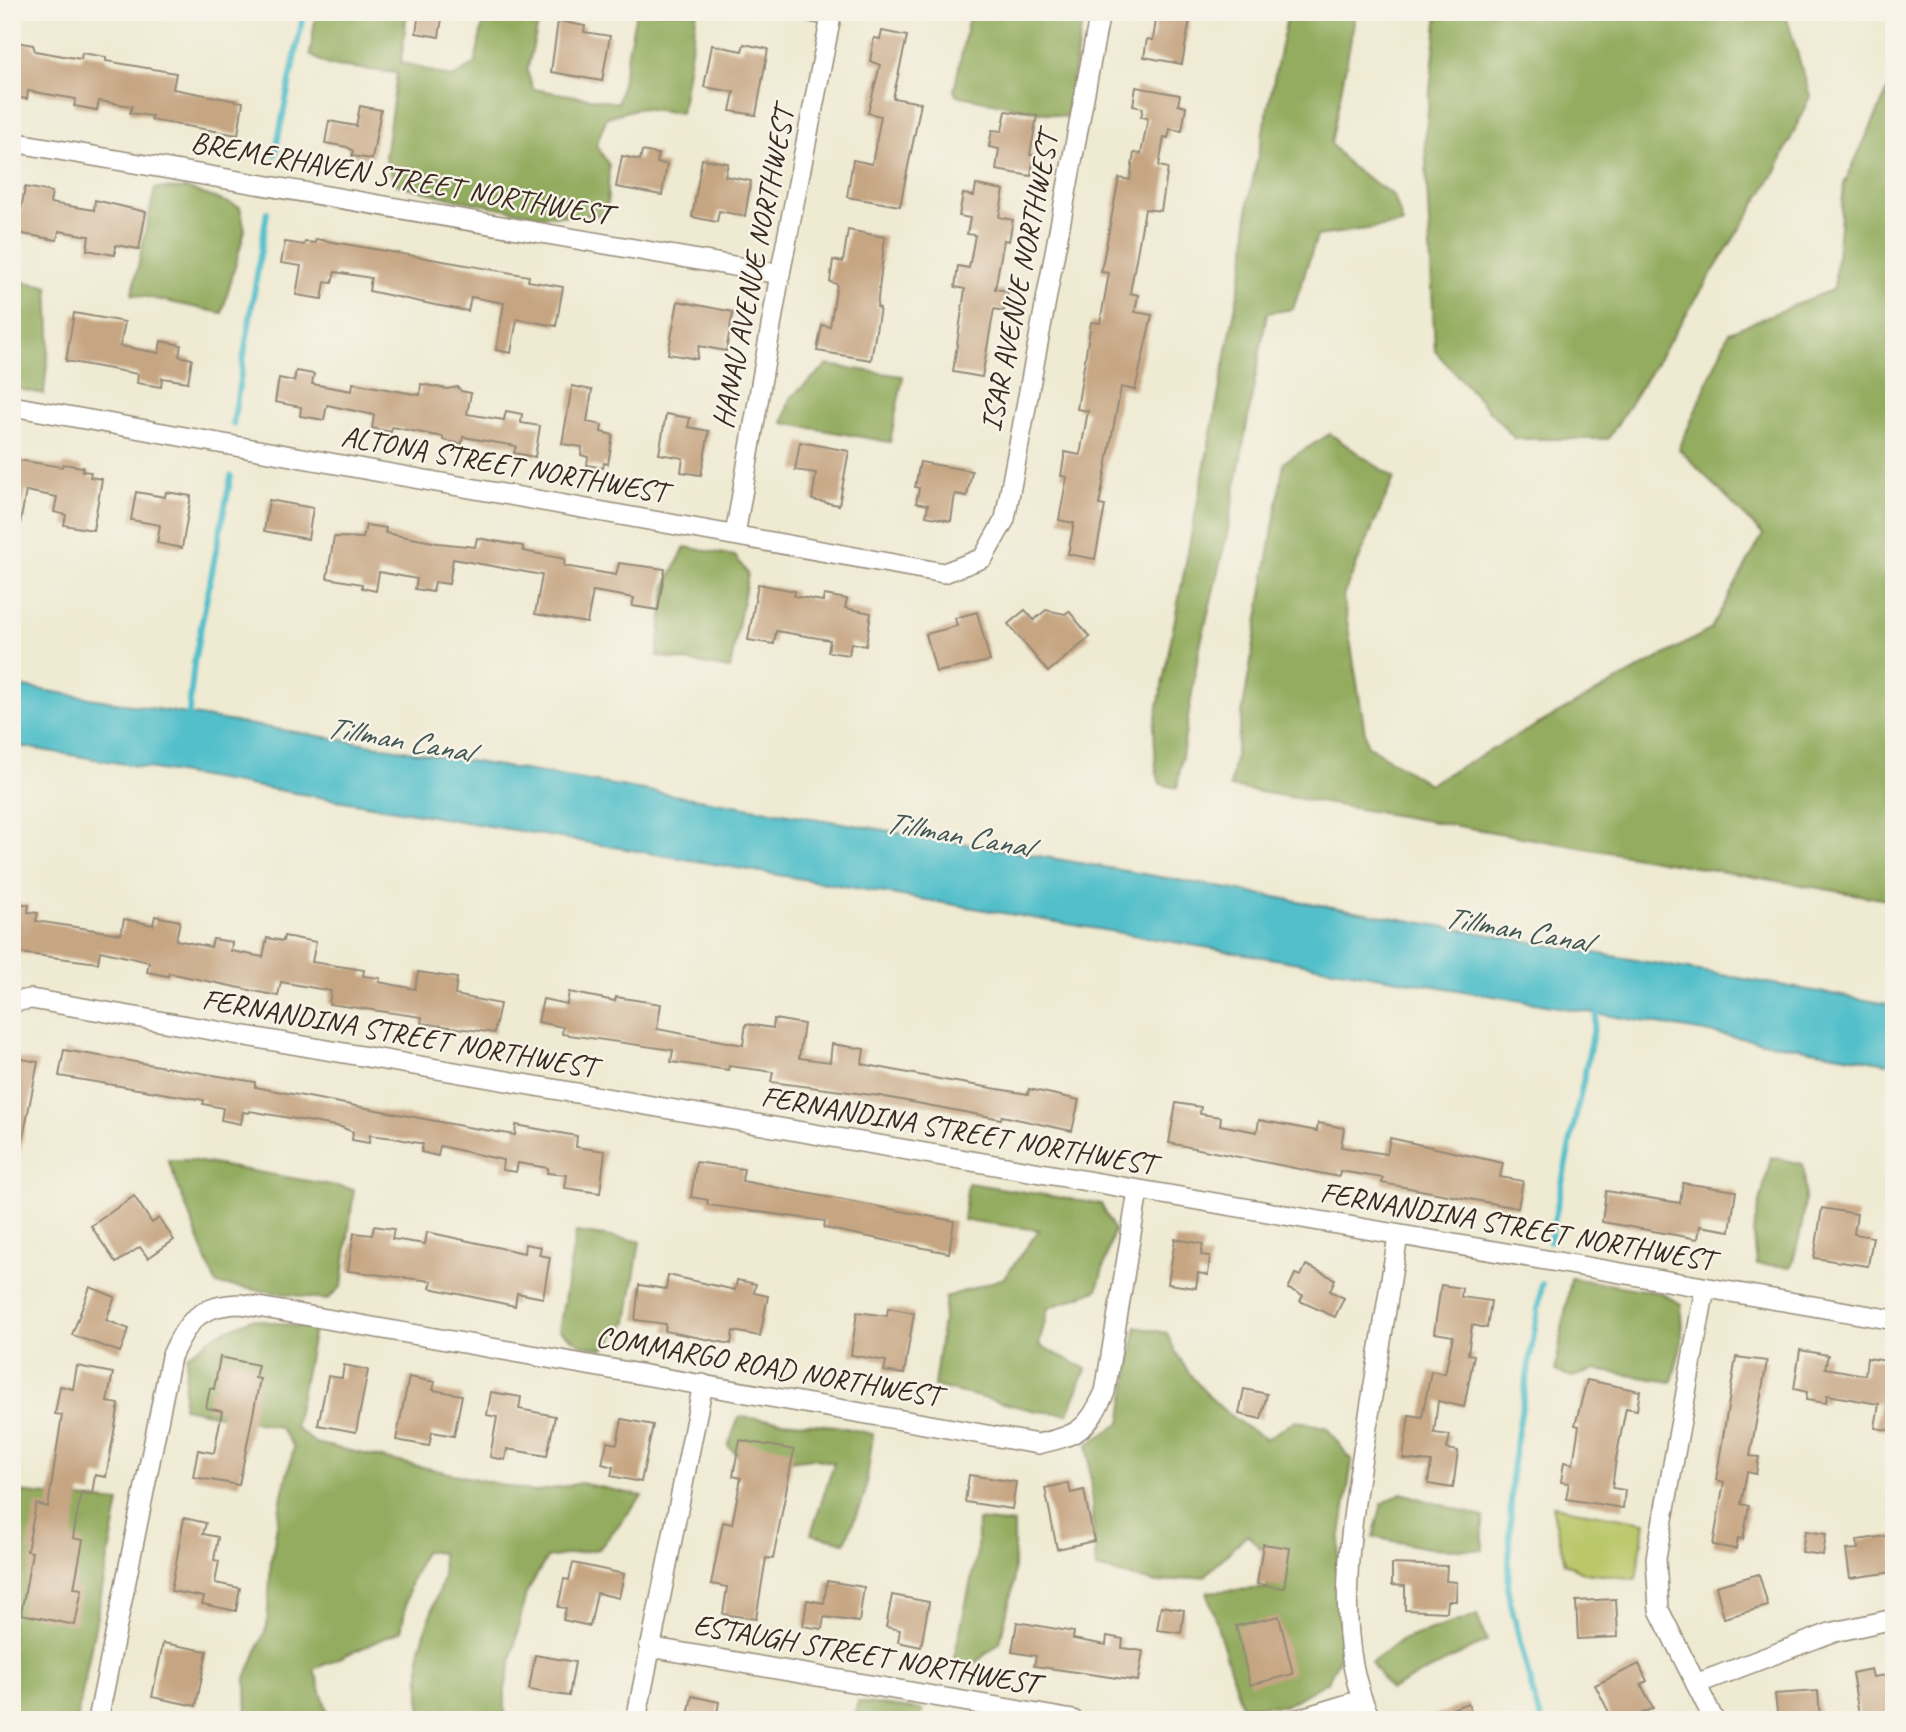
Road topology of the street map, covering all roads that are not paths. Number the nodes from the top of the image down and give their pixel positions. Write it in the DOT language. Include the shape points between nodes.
graph roads {
  1 [pos="810,12"];
  2 [pos="1100,12"];
  3 [pos="832,14"];
  4 [pos="12,142"];
  5 [pos="780,274"];
  6 [pos="12,406"];
  7 [pos="735,536"];
  8 [pos="983,558"];
  9 [pos="12,1002"];
  10 [pos="1138,1191"];
  11 [pos="1398,1236"];
  12 [pos="1705,1288"];
  13 [pos="1894,1320"];
  14 [pos="703,1384"];
  15 [pos="1894,1619"];
  16 [pos="649,1647"];
  17 [pos="1696,1684"];
  18 [pos="1361,1700"];
  19 [pos="98,1720"];
  20 [pos="636,1720"];
  21 [pos="1073,1720"];
  22 [pos="1295,1720"];
  23 [pos="1371,1720"];
  24 [pos="1714,1720"];
  1 -- 3 [label="street"];
  2 -- 8 [label="street, ISAR AVENUE NORTHWEST" via="1004,519"];
  3 -- 5 [label="street, HANAU AVENUE NORTHWEST"];
  4 -- 5 [label="street, BREMERHAVEN STREET NORTHWEST"];
  5 -- 7 [label="street, HANAU AVENUE NORTHWEST"];
  6 -- 7 [label="street, ALTONA STREET NORTHWEST"];
  7 -- 8 [label="street, ALTONA STREET NORTHWEST" via="944,573"];
  9 -- 10 [label="street, FERNANDINA STREET NORTHWEST" via="31,999"];
  10 -- 11 [label="street, FERNANDINA STREET NORTHWEST"];
  10 -- 14 [label="street, COMMARGO ROAD NORTHWEST" via="1105,1392 1090,1422 1069,1437 1038,1444"];
  11 -- 12 [label="street, FERNANDINA STREET NORTHWEST"];
  11 -- 18 [label="street" via="1352,1519 1346,1609"];
  12 -- 13 [label="street, FERNANDINA STREET NORTHWEST"];
  12 -- 17 [label="street" via="1657,1558 1659,1610"];
  14 -- 16 [label="street"];
  14 -- 19 [label="street, COMMARGO ROAD NORTHWEST" via="241,1304 218,1305 200,1314 183,1330 171,1357"];
  15 -- 17 [label="street" via="1830,1633"];
  16 -- 20 [label="street"];
  16 -- 21 [label="street, ESTAUGH STREET NORTHWEST"];
  17 -- 24 [label="street"];
  18 -- 22 [label="street"];
  18 -- 23 [label="street"];
}
